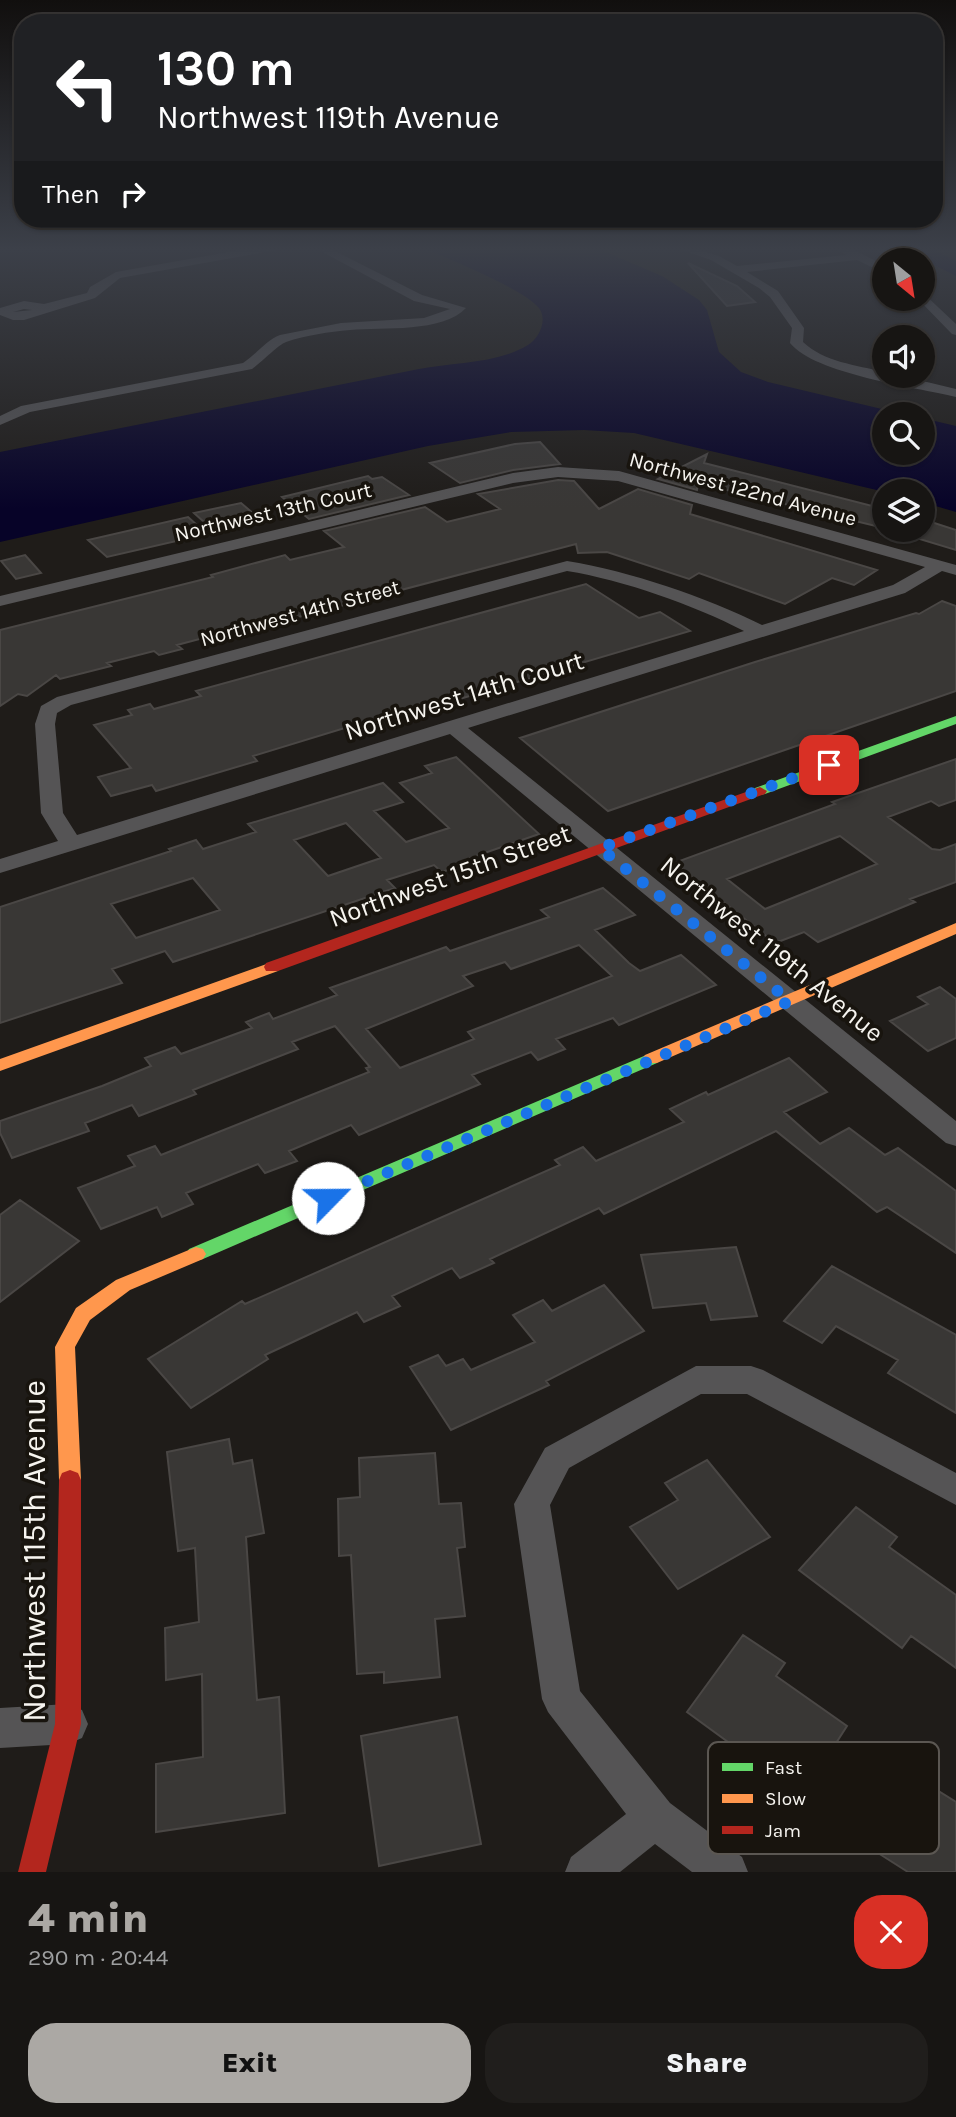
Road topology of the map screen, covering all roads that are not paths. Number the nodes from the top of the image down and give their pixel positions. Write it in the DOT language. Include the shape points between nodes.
graph roads {
  1 [pos="304,334"];
  2 [pos="797,334"];
  3 [pos="955,391"];
  4 [pos="0,421"];
  5 [pos="558,472"];
  6 [pos="947,568"];
  7 [pos="0,601"];
  8 [pos="759,631"];
  9 [pos="956,720"];
  10 [pos="454,727"];
  11 [pos="71,844"];
  12 [pos="600,848"];
  13 [pos="0,866"];
  14 [pos="956,929"];
  15 [pos="790,1001"];
  16 [pos="0,1065"];
  17 [pos="956,1136"];
  18 [pos="956,1490"];
  19 [pos="68,1724"];
  20 [pos="0,1727"];
  21 [pos="655,1818"];
  22 [pos="32,1872"];
  23 [pos="586,1872"];
  24 [pos="727,1872"];
  1 -- 4 [label="street" via="276,341 247,366 26,409"];
  2 -- 3 [label="street" via="796,343 808,354 837,365"];
  5 -- 6 [label="street, Northwest 122nd Avenue" via="620,476"];
  5 -- 7 [label="street, Northwest 13th Court" via="513,478"];
  6 -- 8 [label="street, Northwest 14th Court" via="899,589"];
  8 -- 10 [label="street, Northwest 14th Court"];
  8 -- 11 [label="street, Northwest 14th Street" via="718,610 567,566 64,701 48,710 45,724 52,813"];
  9 -- 12 [label="street, Northwest 15th Street"];
  10 -- 11 [label="street, Northwest 14th Court"];
  10 -- 12 [label="street, Northwest 119th Avenue"];
  11 -- 13 [label="street, Northwest 14th Court"];
  12 -- 15 [label="street, Northwest 119th Avenue"];
  12 -- 16 [label="street, Northwest 15th Street"];
  14 -- 15 [label="street"];
  15 -- 17 [label="street, Northwest 119th Avenue"];
  15 -- 19 [label="street, Northwest 115th Avenue" via="123,1285 83,1314 65,1347 70,1467"];
  18 -- 21 [label="street" via="751,1380 696,1380 557,1458 532,1504 562,1699"];
  19 -- 20 [label="street"];
  19 -- 22 [label="street, Northwest 115th Avenue"];
  21 -- 23 [label="street"];
  21 -- 24 [label="street"];
}
